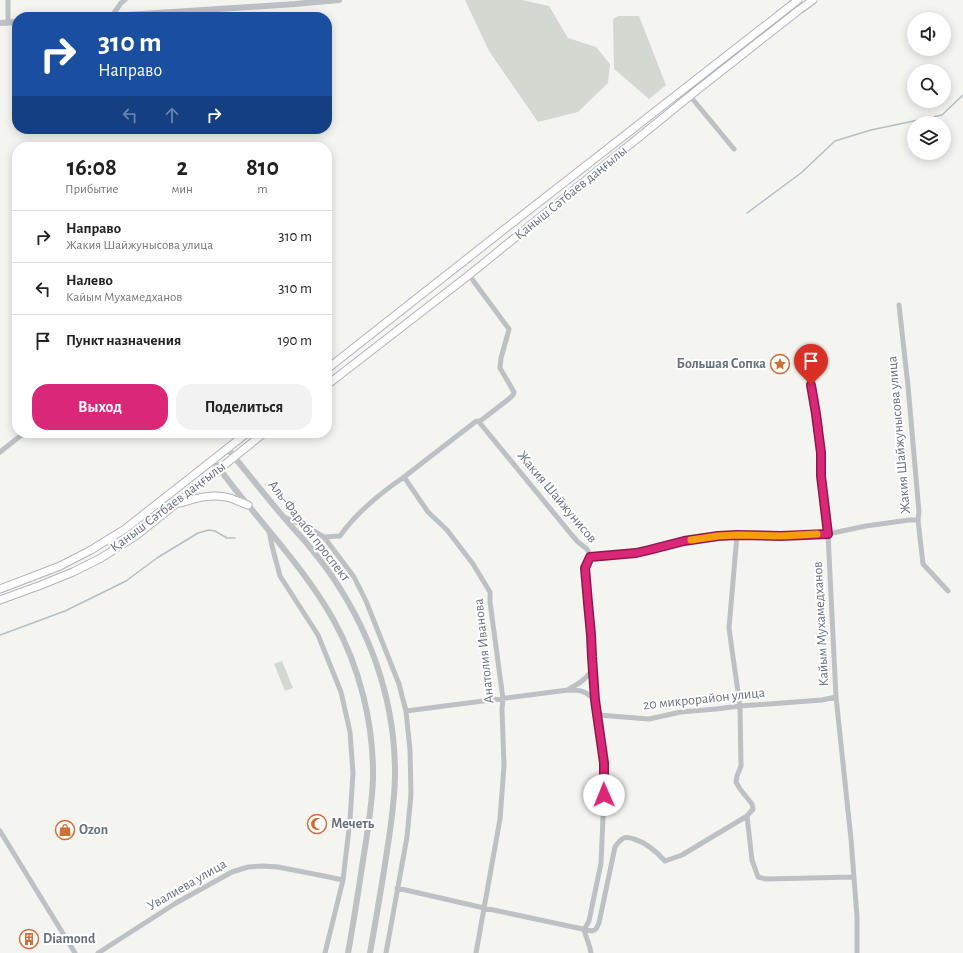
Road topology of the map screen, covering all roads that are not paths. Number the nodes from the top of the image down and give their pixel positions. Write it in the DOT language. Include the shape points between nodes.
graph roads {
  1 [pos="8,0"];
  2 [pos="125,0"];
  3 [pos="339,0"];
  4 [pos="798,0"];
  5 [pos="814,0"];
  6 [pos="296,2"];
  7 [pos="115,12"];
  8 [pos="165,12"];
  9 [pos="0,23"];
  10 [pos="8,23"];
  11 [pos="12,23"];
  12 [pos="690,96"];
  13 [pos="734,149"];
  14 [pos="469,275"];
  15 [pos="899,305"];
  16 [pos="332,365"];
  17 [pos="808,371"];
  18 [pos="332,381"];
  19 [pos="478,422"];
  20 [pos="18,438"];
  21 [pos="240,438"];
  22 [pos="257,438"];
  23 [pos="227,448"];
  24 [pos="0,452"];
  25 [pos="234,456"];
  26 [pos="212,460"];
  27 [pos="219,469"];
  28 [pos="404,477"];
  29 [pos="176,504"];
  30 [pos="248,505"];
  31 [pos="282,516"];
  32 [pos="918,520"];
  33 [pos="269,530"];
  34 [pos="828,534"];
  35 [pos="737,535"];
  36 [pos="324,538"];
  37 [pos="590,557"];
  38 [pos="0,589"];
  39 [pos="948,591"];
  40 [pos="0,600"];
  41 [pos="593,669"];
  42 [pos="568,690"];
  43 [pos="836,698"];
  44 [pos="503,699"];
  45 [pos="595,700"];
  46 [pos="740,706"];
  47 [pos="406,711"];
  48 [pos="598,715"];
  49 [pos="747,816"];
  50 [pos="0,831"];
  51 [pos="853,877"];
  52 [pos="343,880"];
  53 [pos="398,888"];
  54 [pos="484,908"];
  55 [pos="584,930"];
  56 [pos="75,953"];
  57 [pos="98,953"];
  58 [pos="325,953"];
  59 [pos="348,953"];
  60 [pos="370,953"];
  61 [pos="386,953"];
  62 [pos="476,953"];
  63 [pos="591,953"];
  64 [pos="857,953"];
  1 -- 10 [label="street"];
  2 -- 7 [label="street"];
  3 -- 6 [label="street"];
  4 -- 16 [label="main road, Қаныш Сәтбаев даңғылы"];
  5 -- 12 [label="main road, Қаныш Сәтбаев даңғылы"];
  6 -- 8 [label="street"];
  9 -- 10 [label="street"];
  10 -- 11 [label="street"];
  12 -- 13 [label="street"];
  12 -- 14 [label="main road, Қаныш Сәтбаев даңғылы"];
  14 -- 18 [label="main road, Қаныш Сәтбаев даңғылы"];
  14 -- 19 [label="street" via="508,330 500,368 514,392 510,398"];
  15 -- 32 [label="street, Жакия Шайжунысова улица"];
  17 -- 34 [label="street, Кайым Мухамедханов" via="821,453"];
  19 -- 28 [label="street"];
  19 -- 37 [label="street, Жакия Шайжунисов" via="571,534 588,549"];
  20 -- 24 [label="street"];
  21 -- 23 [label="main road, Қаныш Сәтбаев даңғылы"];
  22 -- 25 [label="main road, Қаныш Сәтбаев даңғылы"];
  23 -- 25 [label="street, Аль-Фараби проспект"];
  23 -- 26 [label="main road, Қаныш Сәтбаев даңғылы"];
  25 -- 27 [label="main road, Қаныш Сәтбаев даңғылы"];
  25 -- 31 [label="street, Аль-Фараби проспект"];
  26 -- 27 [label="street"];
  26 -- 38 [label="main road, Қаныш Сәтбаев даңғылы" via="125,529 91,550 60,566"];
  27 -- 29 [label="main road, Қаныш Сәтбаев даңғылы"];
  27 -- 30 [label="street"];
  28 -- 36 [label="street" via="377,497 340,536"];
  28 -- 44 [label="street, Анатолия Иванова" via="428,512 447,530 473,564 490,592"];
  29 -- 30 [label="main road" via="216,496"];
  29 -- 40 [label="main road, Қаныш Сәтбаев даңғылы" via="137,535 101,558"];
  30 -- 33 [label="street"];
  31 -- 36 [label="street"];
  31 -- 60 [label="street, Аль-Фараби проспект" via="324,565 354,612 378,665 391,717 395,774 394,807"];
  32 -- 34 [label="street, Жакия Шайжунысова улица" via="866,526"];
  32 -- 39 [label="street" via="923,564"];
  33 -- 52 [label="street" via="280,576 318,635 341,692 350,732 353,773"];
  33 -- 59 [label="street" via="295,562 334,620 350,655 367,714 372,744 371,810"];
  34 -- 35 [label="street, Жакия Шайжунысова улица"];
  34 -- 43 [label="street, Кайым Мухамедханов"];
  35 -- 37 [label="street, Жакия Шайжунысова улица" via="684,541 636,553"];
  35 -- 46 [label="street" via="729,628"];
  36 -- 47 [label="street" via="354,577 366,601 399,684"];
  37 -- 41 [label="street, Жакия Шайжунисов" via="585,568"];
  41 -- 42 [label="street" via="580,684"];
  41 -- 45 [label="street, Жакия Шайжунисов"];
  42 -- 44 [label="street"];
  42 -- 45 [label="street" via="580,690"];
  43 -- 46 [label="street, 20 микрорайон улица"];
  43 -- 51 [label="street, Кайым Мухамедханов"];
  44 -- 47 [label="street"];
  44 -- 54 [label="street, Анатолия Иванова" via="504,766 500,811"];
  45 -- 48 [label="street, Жакия Шайжунисов"];
  46 -- 48 [label="street, 20 микрорайон улица" via="681,712 650,719"];
  46 -- 49 [label="street" via="741,766 736,782 752,804 753,809"];
  47 -- 53 [label="street" via="411,794"];
  48 -- 55 [label="street, Жакия Шайжунисов" via="604,769 601,863 589,921"];
  49 -- 51 [label="street" via="752,860 758,877"];
  49 -- 55 [label="street" via="682,855 665,861 652,848 640,841 629,838 620,840 614,847 599,923 592,931"];
  50 -- 56 [label="street"];
  51 -- 64 [label="street, Кайым Мухамедханов"];
  52 -- 57 [label="street, Увалиева улица" via="278,867 248,867 232,872 176,903"];
  52 -- 58 [label="street"];
  53 -- 54 [label="street"];
  53 -- 61 [label="street"];
  54 -- 55 [label="street"];
  54 -- 62 [label="street, Анатолия Иванова"];
  55 -- 63 [label="street"];
}
